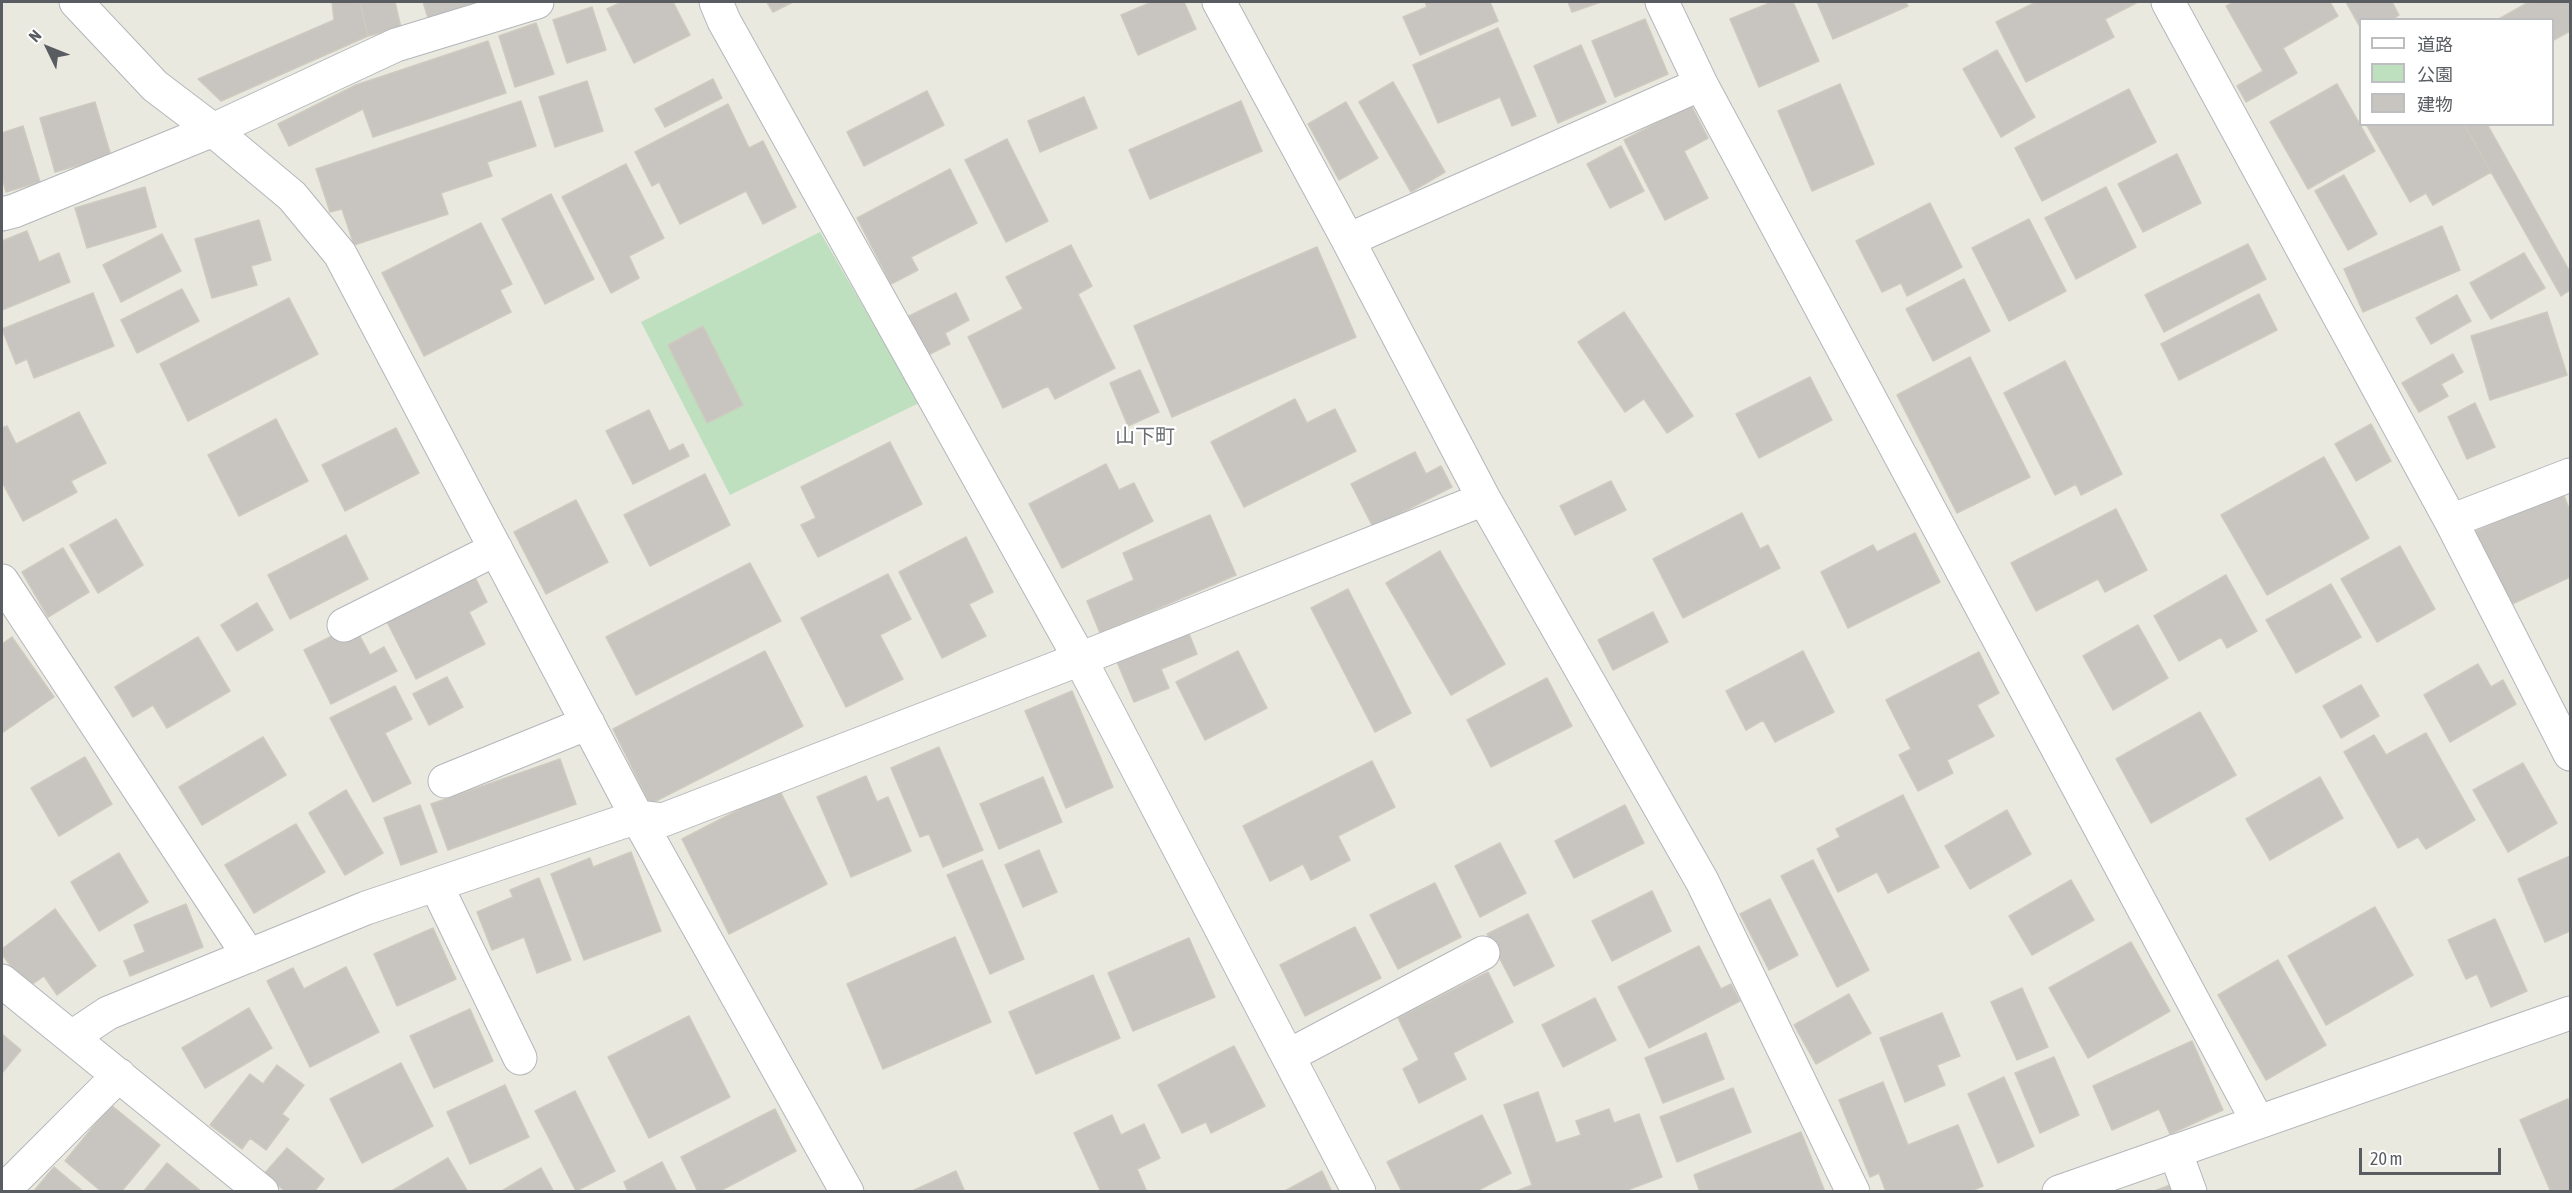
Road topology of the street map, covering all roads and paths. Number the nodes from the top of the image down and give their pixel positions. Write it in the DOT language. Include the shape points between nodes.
graph roads {
  1 [pos="76,2"];
  2 [pos="537,2"];
  3 [pos="716,2"];
  4 [pos="1219,2"];
  5 [pos="1662,2"];
  6 [pos="2168,2"];
  7 [pos="1701,84"];
  8 [pos="213,130"];
  9 [pos="2,214"];
  10 [pos="1348,240"];
  11 [pos="2571,475"];
  12 [pos="1484,499"];
  13 [pos="2451,520"];
  14 [pos="496,549"];
  15 [pos="2,581"];
  16 [pos="344,625"];
  17 [pos="1080,659"];
  18 [pos="588,723"];
  19 [pos="2571,754"];
  20 [pos="445,781"];
  21 [pos="637,817"];
  22 [pos="436,885"];
  23 [pos="1483,953"];
  24 [pos="249,956"];
  25 [pos="2,981"];
  26 [pos="2571,1013"];
  27 [pos="72,1036"];
  28 [pos="1288,1056"];
  29 [pos="520,1058"];
  30 [pos="119,1075"];
  31 [pos="2258,1122"];
  32 [pos="2175,1151"];
  33 [pos="2,1191"];
  34 [pos="262,1191"];
  35 [pos="847,1191"];
  36 [pos="1359,1191"];
  37 [pos="1853,1191"];
  38 [pos="2059,1191"];
  39 [pos="2190,1191"];
  1 -- 8 [label="street" via="155,86"];
  2 -- 8 [label="street" via="396,45"];
  3 -- 17 [label="street"];
  4 -- 10 [label="street"];
  5 -- 7 [label="street"];
  6 -- 13 [label="street"];
  7 -- 10 [label="street"];
  7 -- 31 [label="street"];
  8 -- 9 [label="street"];
  8 -- 14 [label="street" via="292,196 340,254"];
  10 -- 12 [label="street"];
  11 -- 13 [label="street"];
  12 -- 17 [label="street"];
  12 -- 37 [label="street" via="1702,881"];
  13 -- 19 [label="street"];
  14 -- 16 [label="street"];
  14 -- 18 [label="street"];
  15 -- 24 [label="street"];
  17 -- 21 [label="street" via="663,820"];
  17 -- 28 [label="street"];
  18 -- 20 [label="street"];
  18 -- 21 [label="street"];
  21 -- 22 [label="street"];
  21 -- 35 [label="street"];
  22 -- 24 [label="street" via="366,908"];
  22 -- 29 [label="street"];
  23 -- 28 [label="street"];
  24 -- 27 [label="street" via="108,1013"];
  25 -- 27 [label="street"];
  26 -- 31 [label="street"];
  27 -- 30 [label="street"];
  28 -- 36 [label="street"];
  30 -- 33 [label="street"];
  30 -- 34 [label="street"];
  31 -- 32 [label="street"];
  32 -- 38 [label="street"];
  32 -- 39 [label="street"];
}
